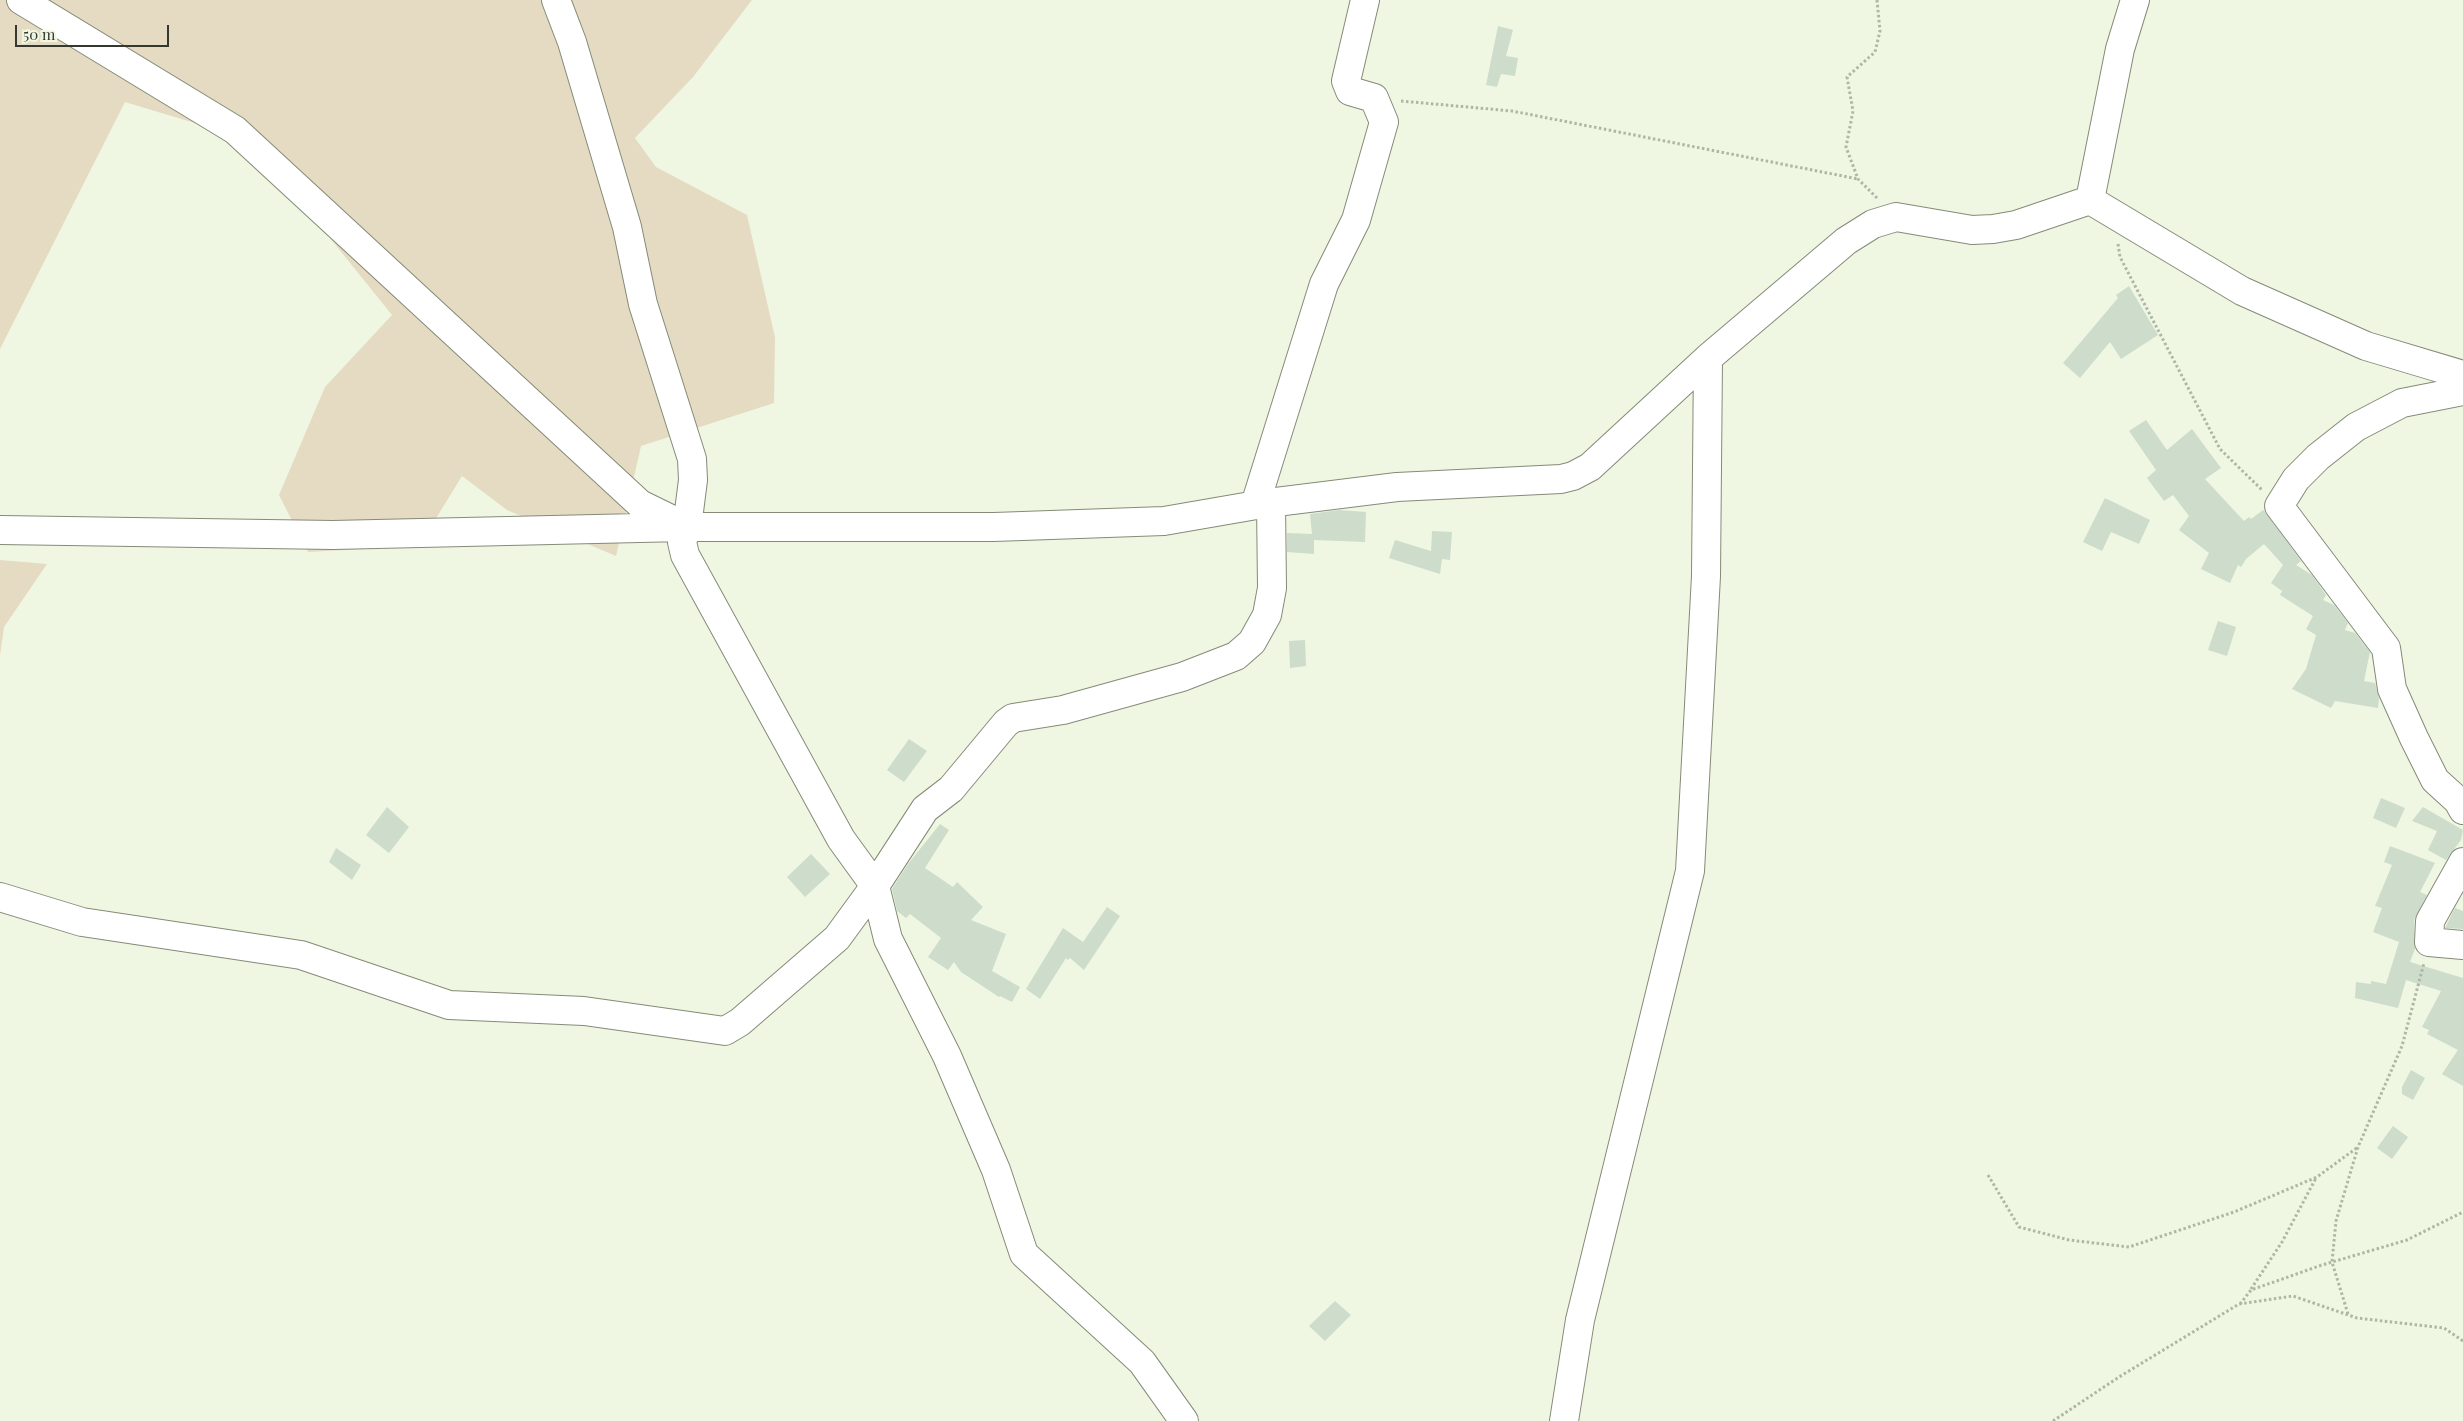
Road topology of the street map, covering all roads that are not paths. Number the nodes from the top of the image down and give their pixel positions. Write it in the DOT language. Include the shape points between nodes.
graph roads {
  1 [pos="21,0"];
  2 [pos="556,0"];
  3 [pos="1365,0"];
  4 [pos="2135,0"];
  5 [pos="2090,200"];
  6 [pos="1708,358"];
  7 [pos="2463,375"];
  8 [pos="2463,391"];
  9 [pos="1263,504"];
  10 [pos="687,527"];
  11 [pos="0,530"];
  12 [pos="2463,810"];
  13 [pos="2463,862"];
  14 [pos="875,886"];
  15 [pos="0,897"];
  16 [pos="2463,945"];
  17 [pos="1184,1421"];
  18 [pos="1564,1421"];
  1 -- 10 [label="street" via="235,130 640,504"];
  2 -- 10 [label="street" via="572,42 627,228 643,304 692,459 693,480"];
  3 -- 9 [label="street" via="1346,81 1350,91 1374,98 1384,122 1356,220 1324,284"];
  4 -- 5 [label="street" via="2120,49"];
  5 -- 6 [label="street" via="2016,225 1993,229 1972,230 1896,217 1873,224 1846,241"];
  5 -- 7 [label="street" via="2242,292 2366,346"];
  6 -- 9 [label="street" via="1590,466 1573,476 1397,487"];
  6 -- 18 [label="street" via="1706,576 1690,871 1580,1320"];
  8 -- 12 [label="street" via="2402,403 2356,427 2318,456 2296,479 2279,506 2386,648 2392,689 2414,738 2436,780"];
  9 -- 10 [label="street" via="1164,520 994,527"];
  9 -- 14 [label="street" via="1272,588 1267,615 1252,642 1236,656 1182,677 1063,710 1014,718 1006,723 951,789 925,809"];
  10 -- 11 [label="street" via="333,535"];
  10 -- 14 [label="street" via="682,542 684,555 841,839"];
  13 -- 16 [label="street" via="2430,921 2429,942"];
  14 -- 15 [label="street" via="837,938 740,1022 725,1031 584,1011 449,1005 301,955 82,922"];
  14 -- 17 [label="street" via="888,940 947,1056 996,1170 1024,1254 1142,1362"];
}
